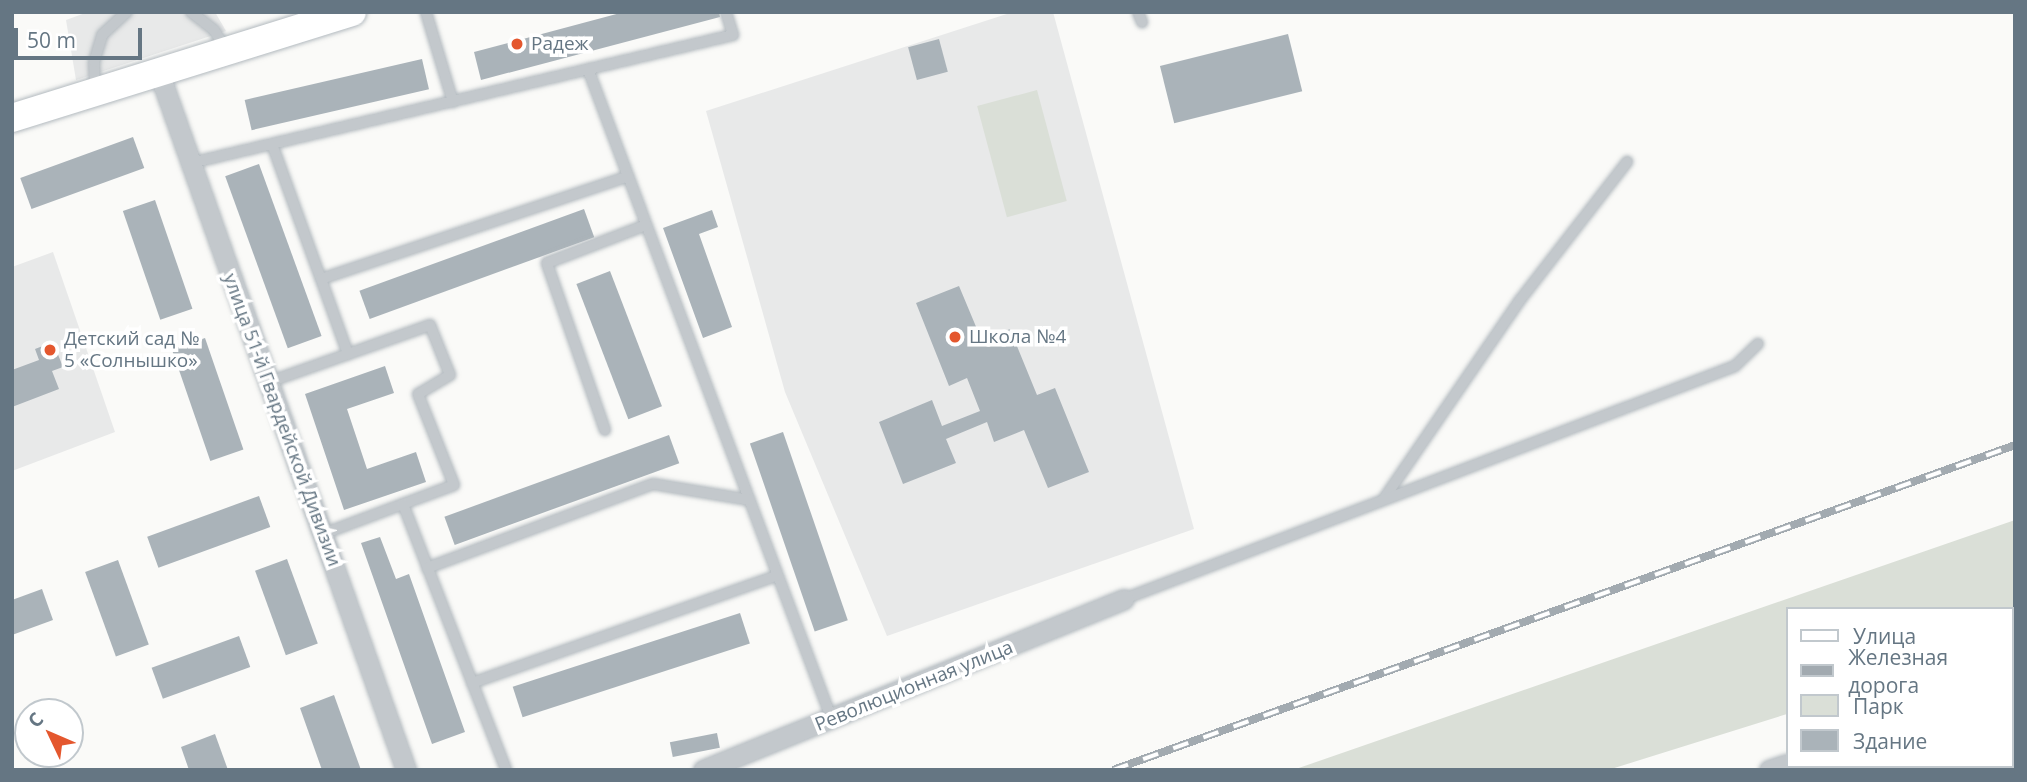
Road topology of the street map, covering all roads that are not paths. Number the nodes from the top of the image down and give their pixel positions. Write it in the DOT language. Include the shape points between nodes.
graph roads {
  1 [pos="127,12"];
  2 [pos="191,12"];
  3 [pos="352,12"];
  4 [pos="426,12"];
  5 [pos="726,12"];
  6 [pos="227,49"];
  7 [pos="588,69"];
  8 [pos="158,70"];
  9 [pos="95,91"];
  10 [pos="453,102"];
  11 [pos="12,118"];
  12 [pos="272,144"];
  13 [pos="191,163"];
  14 [pos="1627,163"];
  15 [pos="628,176"];
  16 [pos="646,225"];
  17 [pos="321,279"];
  18 [pos="1758,344"];
  19 [pos="348,354"];
  20 [pos="269,382"];
  21 [pos="606,430"];
  22 [pos="750,500"];
  23 [pos="1383,500"];
  24 [pos="403,504"];
  25 [pos="323,534"];
  26 [pos="427,568"];
  27 [pos="778,575"];
  28 [pos="1125,599"];
  29 [pos="472,683"];
  30 [pos="832,720"];
  31 [pos="1786,764"];
  32 [pos="407,770"];
  33 [pos="506,770"];
  34 [pos="703,770"];
  35 [pos="1769,770"];
  1 -- 9 [label="lane" via="102,35 93,62"];
  2 -- 6 [label="lane" via="214,30"];
  3 -- 6 [label="main road"];
  4 -- 10 [label="lane"];
  5 -- 7 [label="lane" via="733,35"];
  6 -- 8 [label="main road"];
  7 -- 10 [label="lane"];
  7 -- 15 [label="lane"];
  8 -- 9 [label="main road"];
  8 -- 13 [label="street, улица 51-й Гвардейской Дивизии"];
  9 -- 11 [label="main road"];
  10 -- 12 [label="lane"];
  12 -- 13 [label="lane"];
  12 -- 17 [label="lane"];
  13 -- 20 [label="street, улица 51-й Гвардейской Дивизии"];
  14 -- 23 [label="lane" via="1520,300"];
  15 -- 16 [label="lane"];
  15 -- 17 [label="lane"];
  16 -- 21 [label="lane" via="547,263"];
  16 -- 22 [label="lane"];
  17 -- 19 [label="lane"];
  18 -- 23 [label="lane" via="1735,366"];
  19 -- 20 [label="lane"];
  19 -- 24 [label="lane" via="430,325 450,375 418,394 454,485"];
  20 -- 25 [label="street, улица 51-й Гвардейской Дивизии"];
  22 -- 26 [label="lane" via="653,484"];
  22 -- 27 [label="lane"];
  23 -- 28 [label="lane"];
  24 -- 25 [label="lane"];
  24 -- 26 [label="lane"];
  25 -- 32 [label="street, улица 51-й Гвардейской Дивизии"];
  26 -- 29 [label="lane"];
  27 -- 29 [label="lane"];
  27 -- 30 [label="lane"];
  28 -- 30 [label="street, Революционная улица"];
  29 -- 33 [label="lane"];
  30 -- 34 [label="street, Революционная улица"];
  31 -- 35 [label="street"];
}
